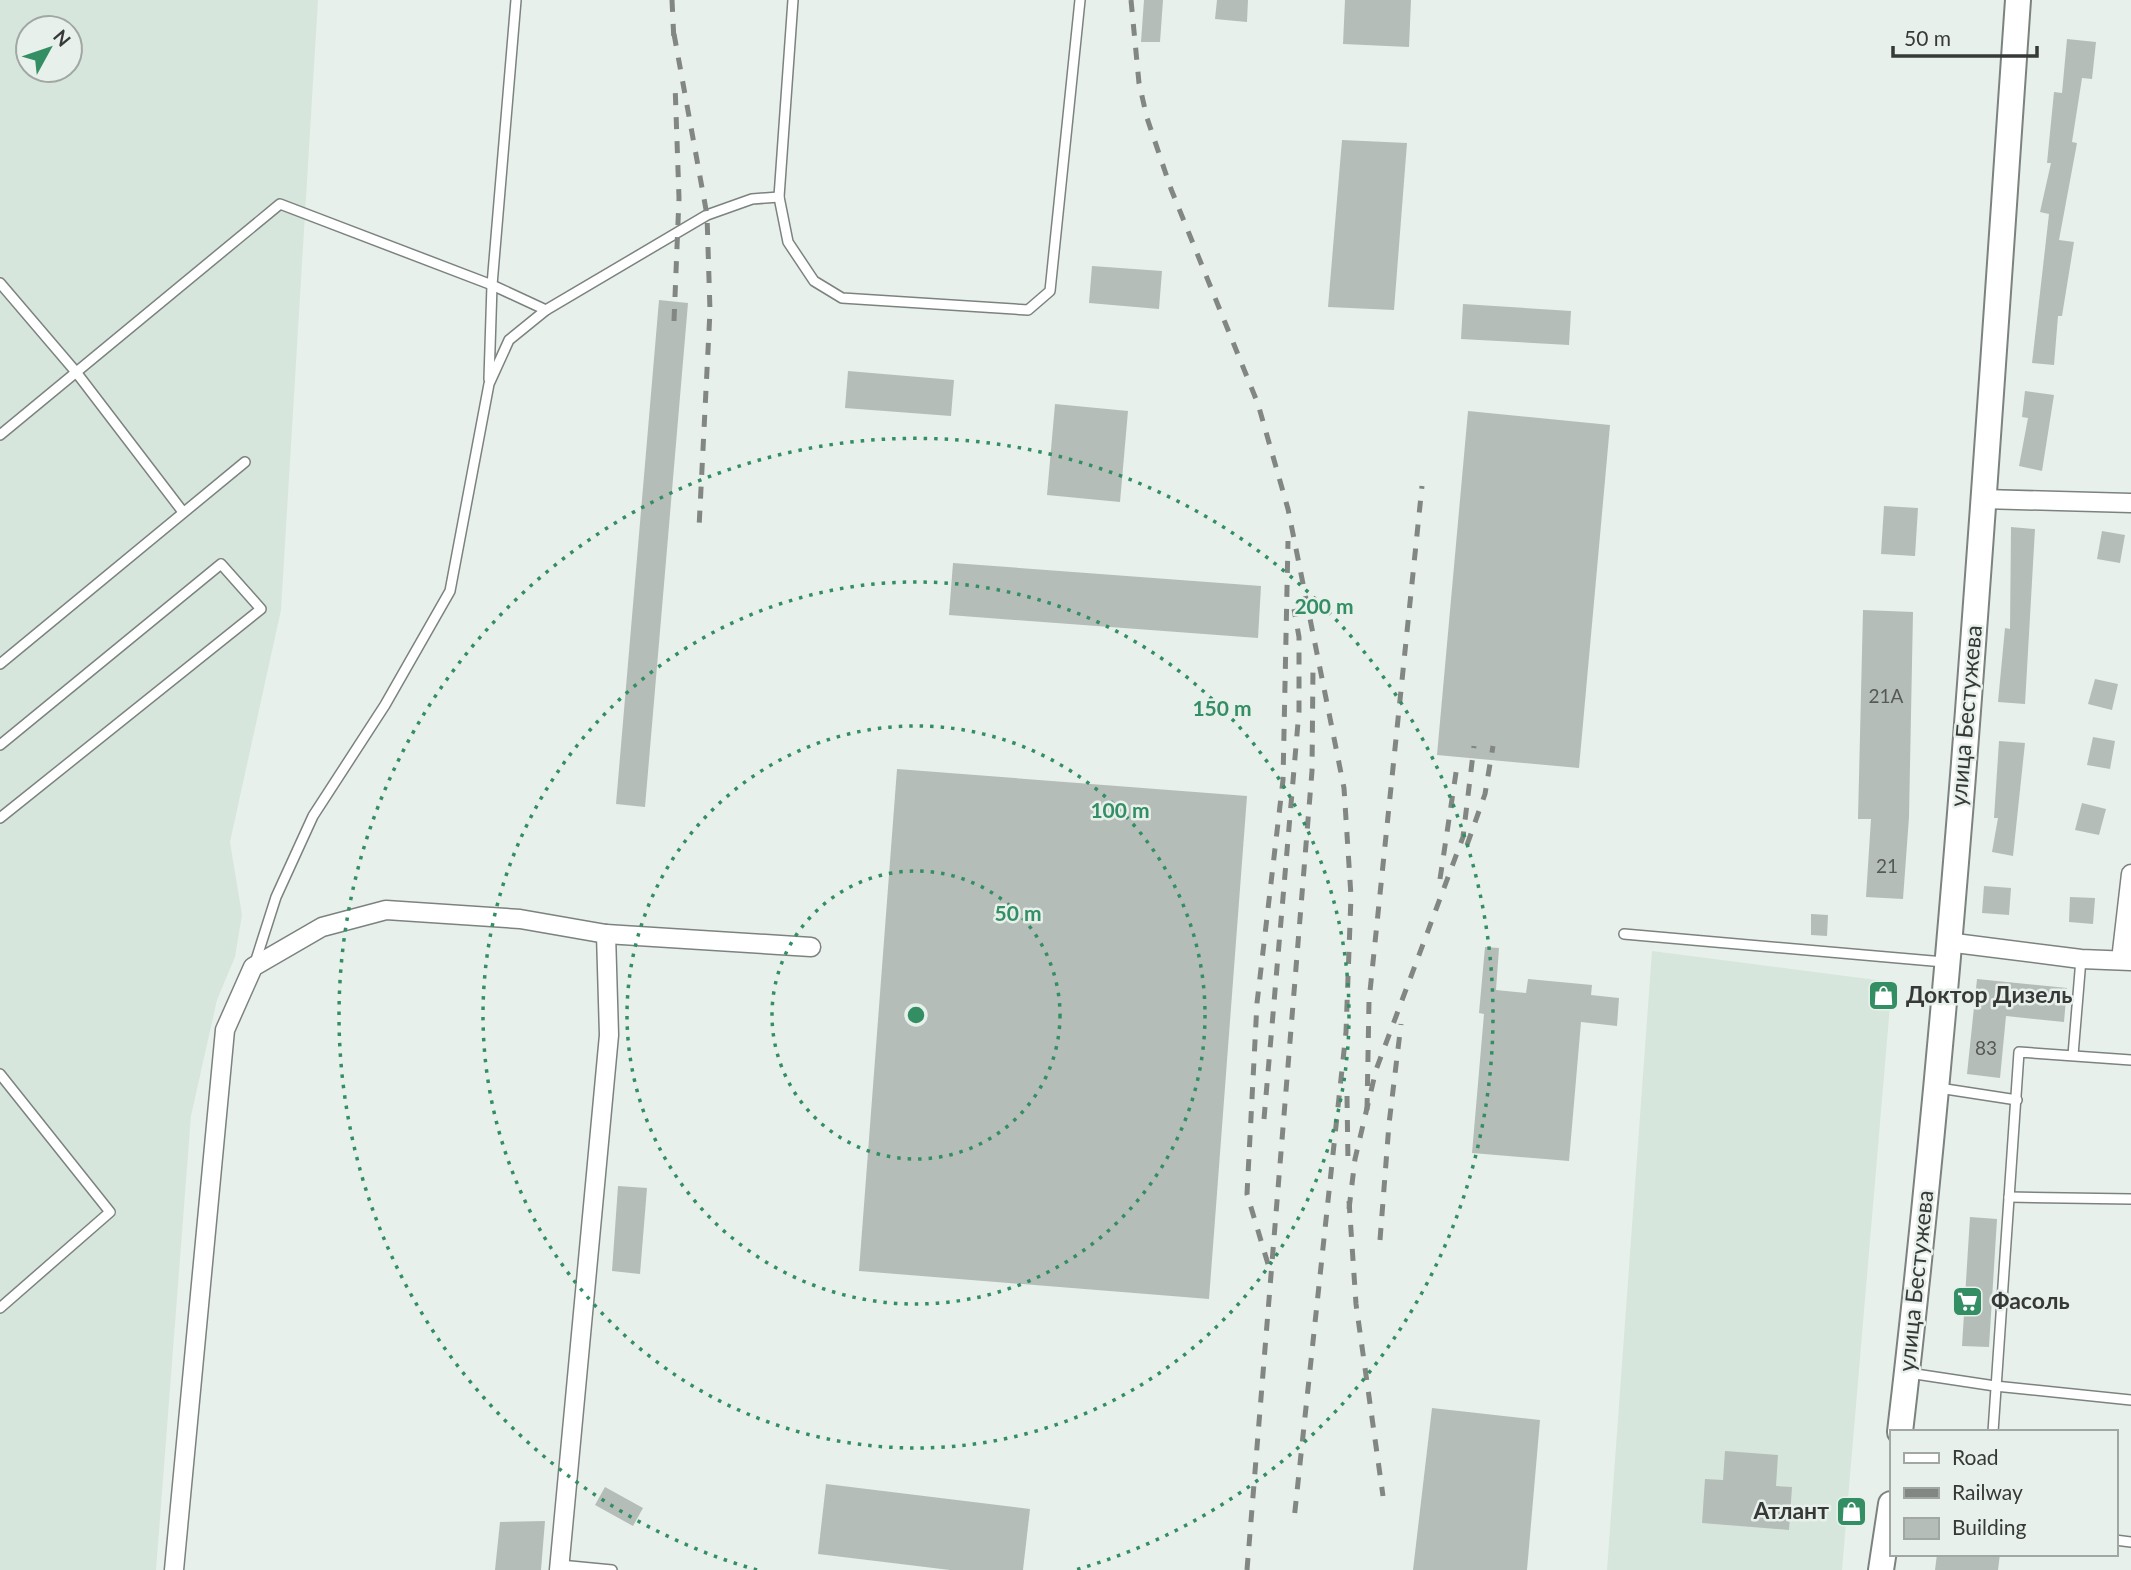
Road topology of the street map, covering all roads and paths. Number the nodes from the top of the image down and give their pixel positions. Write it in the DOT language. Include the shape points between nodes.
graph roads {
  1 [pos="516,0"];
  2 [pos="793,0"];
  3 [pos="1080,0"];
  4 [pos="2018,0"];
  5 [pos="779,197"];
  6 [pos="0,284"];
  7 [pos="492,285"];
  8 [pos="546,310"];
  9 [pos="76,372"];
  10 [pos="489,384"];
  11 [pos="0,435"];
  12 [pos="245,462"];
  13 [pos="1983,499"];
  14 [pos="2131,503"];
  15 [pos="183,512"];
  16 [pos="0,664"];
  17 [pos="0,745"];
  18 [pos="0,818"];
  19 [pos="2131,874"];
  20 [pos="606,934"];
  21 [pos="1624,934"];
  22 [pos="811,947"];
  23 [pos="1946,953"];
  24 [pos="2081,959"];
  25 [pos="2126,961"];
  26 [pos="253,967"];
  27 [pos="2073,1055"];
  28 [pos="2131,1060"];
  29 [pos="2,1079"];
  30 [pos="1936,1088"];
  31 [pos="2017,1100"];
  32 [pos="2009,1196"];
  33 [pos="2131,1199"];
  34 [pos="0,1308"];
  35 [pos="1907,1372"];
  36 [pos="1995,1386"];
  37 [pos="2131,1399"];
  38 [pos="1900,1430"];
  39 [pos="1993,1430"];
  40 [pos="1890,1511"];
  41 [pos="559,1568"];
  42 [pos="174,1570"];
  43 [pos="612,1570"];
  44 [pos="1881,1570"];
  1 -- 7 [label="lane"];
  2 -- 5 [label="lane"];
  3 -- 5 [label="lane" via="1050,291 1028,310 842,298 814,281 788,242"];
  4 -- 13 [label="street, улица Бестужева"];
  5 -- 8 [label="lane" via="752,199 707,215"];
  6 -- 9 [label="lane"];
  7 -- 8 [label="lane"];
  7 -- 9 [label="lane" via="280,204"];
  7 -- 10 [label="lane"];
  8 -- 10 [label="lane" via="509,340"];
  9 -- 11 [label="lane"];
  9 -- 15 [label="lane"];
  10 -- 26 [label="lane" via="450,591 385,705 313,816 276,897"];
  12 -- 15 [label="lane"];
  13 -- 14 [label="street"];
  13 -- 23 [label="street, улица Бестужева"];
  15 -- 16 [label="lane"];
  17 -- 18 [label="lane" via="221,564 261,608"];
  19 -- 25 [label="street"];
  20 -- 22 [label="street"];
  20 -- 26 [label="street" via="520,919 386,910 322,927"];
  20 -- 41 [label="street" via="609,1035"];
  21 -- 23 [label="lane"];
  23 -- 24 [label="street"];
  23 -- 30 [label="street, улица Бестужева"];
  24 -- 25 [label="street"];
  24 -- 27 [label="lane"];
  26 -- 42 [label="street" via="225,1030"];
  27 -- 28 [label="lane"];
  27 -- 31 [label="lane" via="2019,1052"];
  29 -- 34 [label="lane" via="110,1212"];
  30 -- 31 [label="lane"];
  30 -- 35 [label="street, улица Бестужева"];
  31 -- 32 [label="lane"];
  32 -- 33 [label="lane"];
  32 -- 36 [label="lane"];
  35 -- 36 [label="lane"];
  35 -- 38 [label="street, улица Бестужева"];
  36 -- 37 [label="lane"];
  36 -- 39 [label="lane"];
  40 -- 44 [label="street"];
  41 -- 43 [label="lane"];
}
